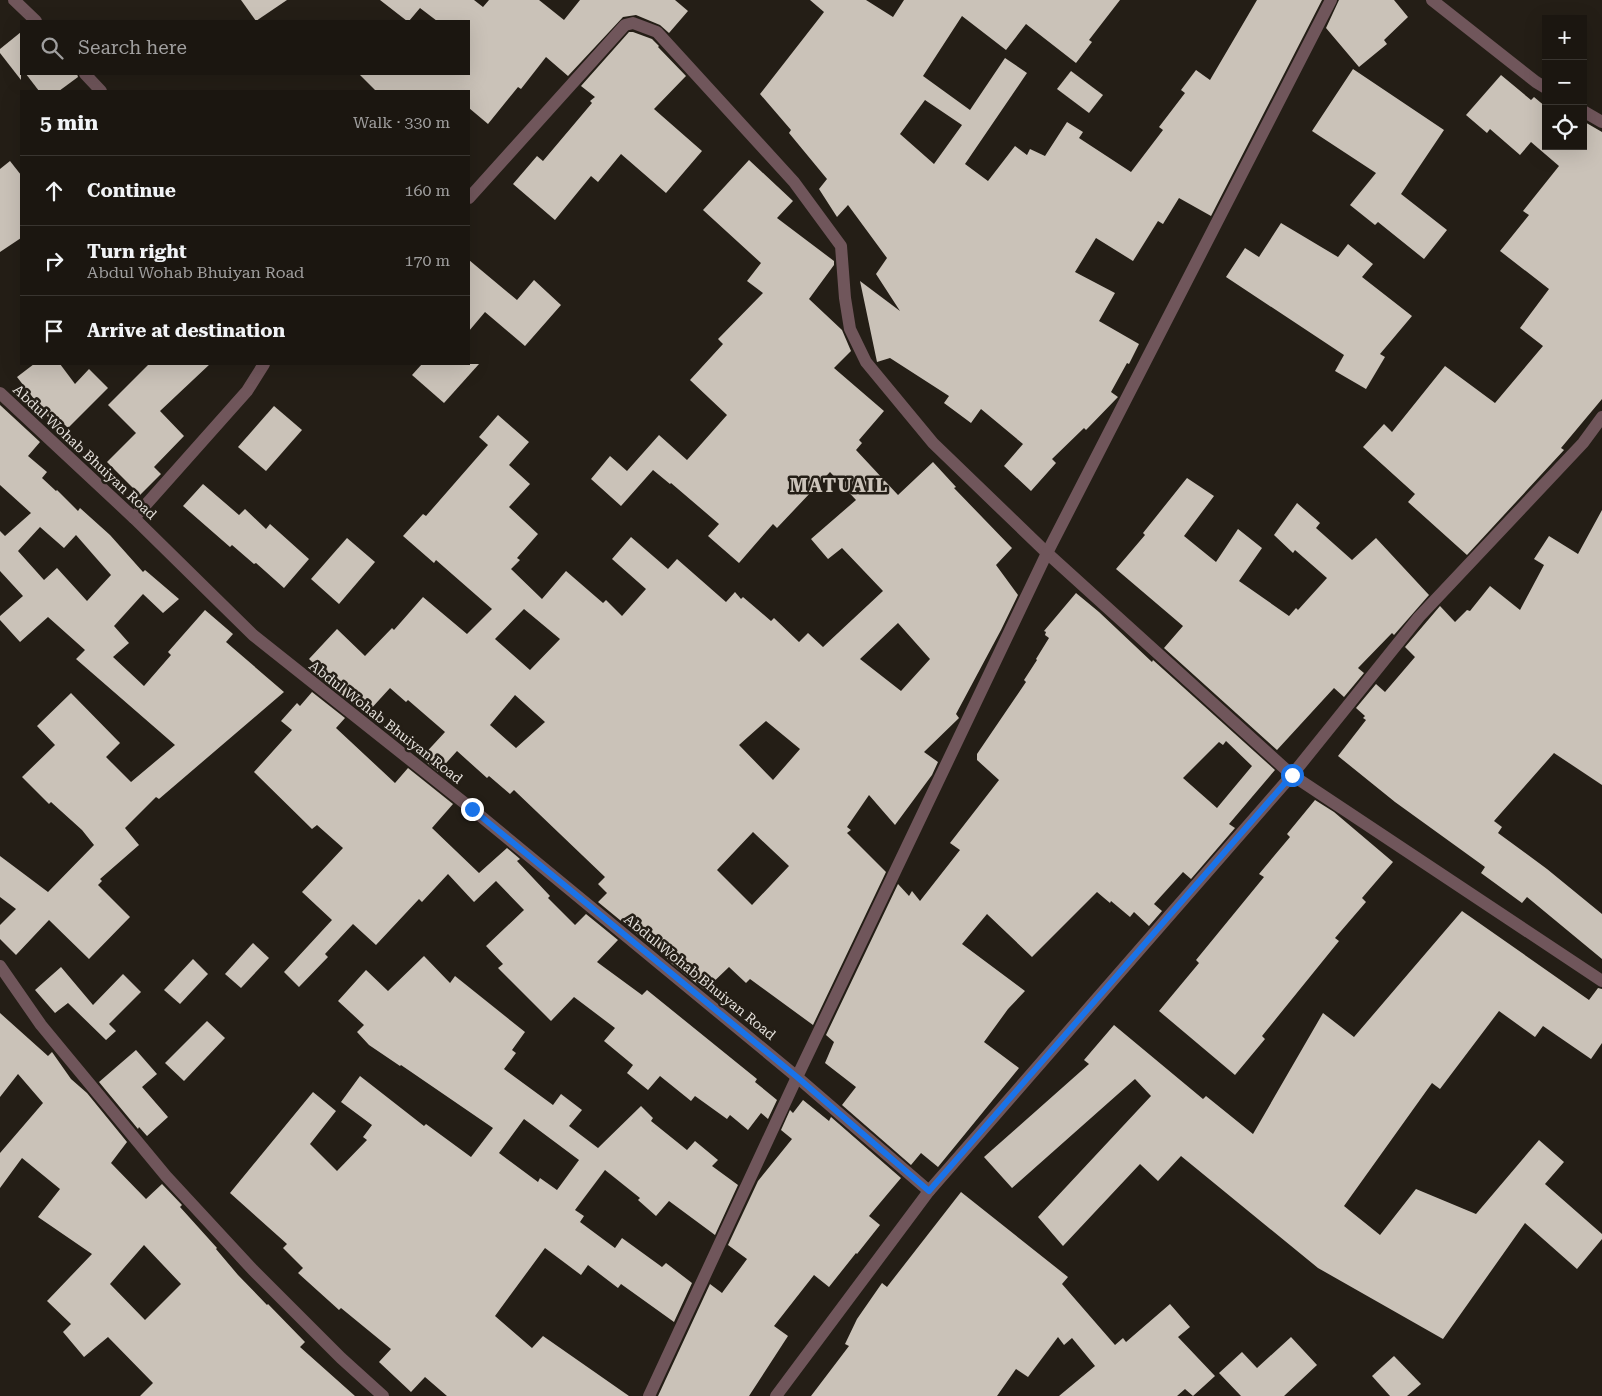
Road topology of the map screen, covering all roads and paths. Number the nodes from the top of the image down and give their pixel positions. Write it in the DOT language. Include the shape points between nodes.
graph roads {
  1 [pos="14,0"];
  2 [pos="1330,0"];
  3 [pos="1432,0"];
  4 [pos="35,20"];
  5 [pos="86,75"];
  6 [pos="1542,86"];
  7 [pos="100,90"];
  8 [pos="1587,113"];
  9 [pos="1602,122"];
  10 [pos="470,197"];
  11 [pos="263,365"];
  12 [pos="0,393"];
  13 [pos="1602,417"];
  14 [pos="134,518"];
  15 [pos="1047,553"];
  16 [pos="1292,775"];
  17 [pos="0,966"];
  18 [pos="1602,981"];
  19 [pos="797,1077"];
  20 [pos="929,1191"];
  21 [pos="383,1396"];
  22 [pos="649,1396"];
  23 [pos="776,1396"];
  1 -- 4 [label="street"];
  2 -- 15 [label="street"];
  3 -- 6 [label="street"];
  5 -- 7 [label="street"];
  8 -- 9 [label="street"];
  10 -- 15 [label="street" via="625,25 633,23 657,32 794,182 841,246 850,329 866,362 933,443"];
  11 -- 14 [label="street" via="247,391"];
  12 -- 14 [label="street, Abdul Wohab Bhuiyan Road"];
  13 -- 16 [label="street" via="1583,443 1419,617"];
  14 -- 19 [label="street, Abdul Wohab Bhuiyan Road" via="253,635 472,809"];
  15 -- 16 [label="street"];
  15 -- 19 [label="street"];
  16 -- 18 [label="street"];
  16 -- 20 [label="street"];
  17 -- 21 [label="street" via="41,1025 166,1176 253,1270"];
  19 -- 20 [label="street, Abdul Wohab Bhuiyan Road"];
  19 -- 22 [label="street"];
  20 -- 23 [label="street"];
}
